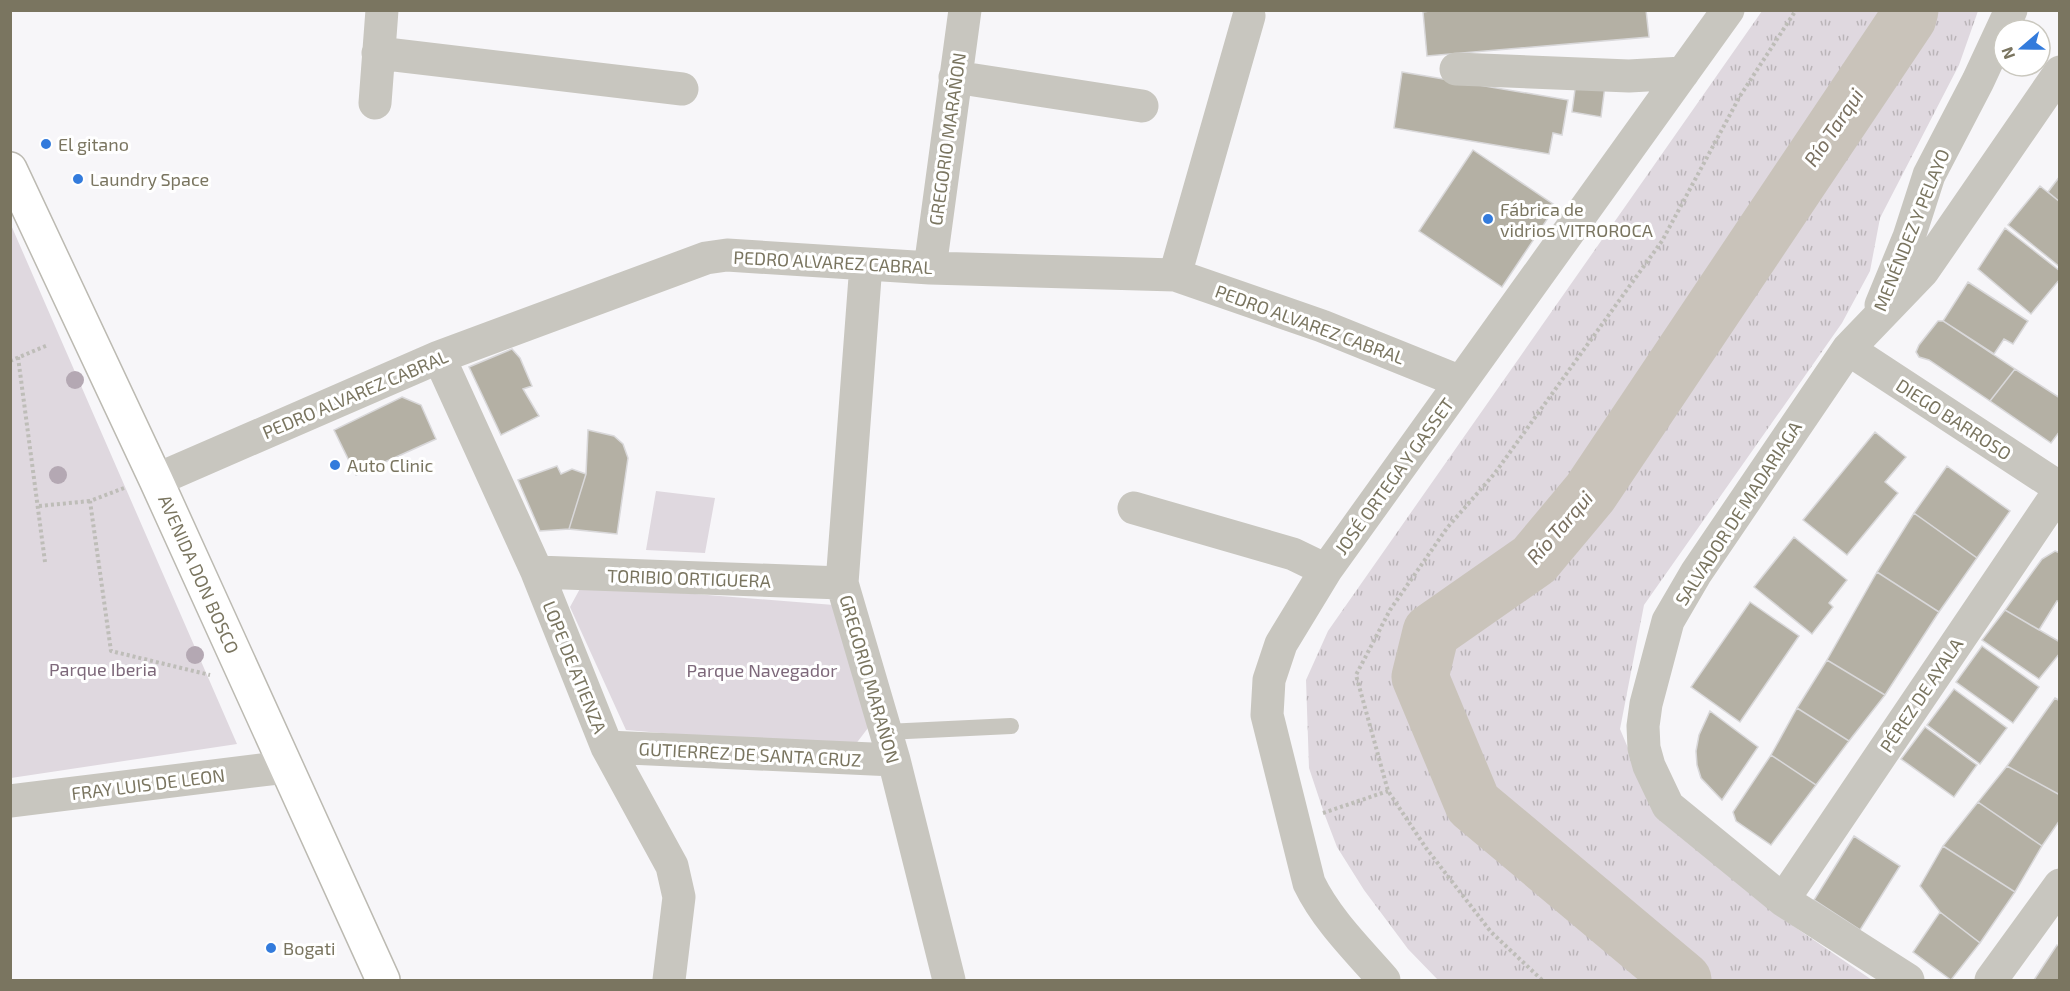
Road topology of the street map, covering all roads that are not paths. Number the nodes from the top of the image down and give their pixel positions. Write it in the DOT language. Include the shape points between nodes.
graph roads {
  1 [pos="382,10"];
  2 [pos="965,10"];
  3 [pos="1728,10"];
  4 [pos="2011,10"];
  5 [pos="1249,16"];
  6 [pos="378,53"];
  7 [pos="1456,69"];
  8 [pos="2060,72"];
  9 [pos="1683,73"];
  10 [pos="955,77"];
  11 [pos="682,89"];
  12 [pos="375,103"];
  13 [pos="1142,106"];
  14 [pos="10,169"];
  15 [pos="866,264"];
  16 [pos="930,268"];
  17 [pos="1175,275"];
  18 [pos="1875,321"];
  19 [pos="1848,349"];
  20 [pos="439,357"];
  21 [pos="1461,382"];
  22 [pos="156,480"];
  23 [pos="2060,489"];
  24 [pos="1134,508"];
  25 [pos="1326,570"];
  26 [pos="537,572"];
  27 [pos="842,583"];
  28 [pos="1011,726"];
  29 [pos="890,746"];
  30 [pos="607,747"];
  31 [pos="286,767"];
  32 [pos="10,801"];
  33 [pos="2060,885"];
  34 [pos="1783,900"];
  35 [pos="383,981"];
  36 [pos="669,981"];
  37 [pos="949,981"];
  38 [pos="1384,981"];
  39 [pos="1908,981"];
  40 [pos="1991,981"];
  1 -- 6 [label="street"];
  2 -- 10 [label="street, GREGORIO MARAÑON"];
  3 -- 9 [label="street, JOSÉ ORTEGA Y GASSET"];
  4 -- 18 [label="street, MENÉNDEZ Y PELAYO" via="1929,175"];
  5 -- 17 [label="street"];
  6 -- 11 [label="street"];
  6 -- 12 [label="street"];
  7 -- 9 [label="street" via="1629,76"];
  8 -- 18 [label="street, SALVADOR DE MADARIAGA" via="1923,271"];
  9 -- 21 [label="street, JOSÉ ORTEGA Y GASSET"];
  10 -- 13 [label="street"];
  10 -- 16 [label="street, GREGORIO MARAÑON"];
  14 -- 22 [label="main road, AVENIDA DON BOSCO"];
  15 -- 16 [label="street, PEDRO ALVAREZ CABRAL"];
  15 -- 20 [label="street, PEDRO ALVAREZ CABRAL" via="727,255 706,258"];
  15 -- 27 [label="street, GREGORIO MARAÑON"];
  16 -- 17 [label="street, PEDRO ALVAREZ CABRAL"];
  17 -- 21 [label="street, PEDRO ALVAREZ CABRAL" via="1322,326"];
  18 -- 19 [label="street, SALVADOR DE MADARIAGA"];
  19 -- 23 [label="street, DIEGO BARROSO"];
  19 -- 34 [label="street, SALVADOR DE MADARIAGA" via="1696,573 1668,621 1643,726 1649,766 1668,806"];
  20 -- 22 [label="street, PEDRO ALVAREZ CABRAL"];
  20 -- 26 [label="street, LOPE DE ATIENZA"];
  21 -- 25 [label="street, JOSÉ ORTEGA Y GASSET"];
  22 -- 31 [label="main road, AVENIDA DON BOSCO"];
  23 -- 34 [label="street, PÉREZ DE AYALA"];
  24 -- 25 [label="street" via="1293,554"];
  25 -- 38 [label="street, JOSÉ ORTEGA Y GASSET" via="1281,644 1269,680 1267,715 1309,883 1319,903"];
  26 -- 27 [label="street, TORIBIO ORTIGUERA"];
  26 -- 30 [label="street, LOPE DE ATIENZA"];
  27 -- 29 [label="street, GREGORIO MARAÑON"];
  28 -- 29 [label="lane"];
  29 -- 30 [label="street, GUTIERREZ DE SANTA CRUZ"];
  29 -- 37 [label="street, GREGORIO MARAÑON"];
  30 -- 36 [label="street, LOPE DE ATIENZA" via="672,866 679,897"];
  31 -- 32 [label="street, FRAY LUIS DE LEON"];
  31 -- 35 [label="main road, AVENIDA DON BOSCO"];
  33 -- 40 [label="street"];
  34 -- 39 [label="street, SALVADOR DE MADARIAGA"];
}
